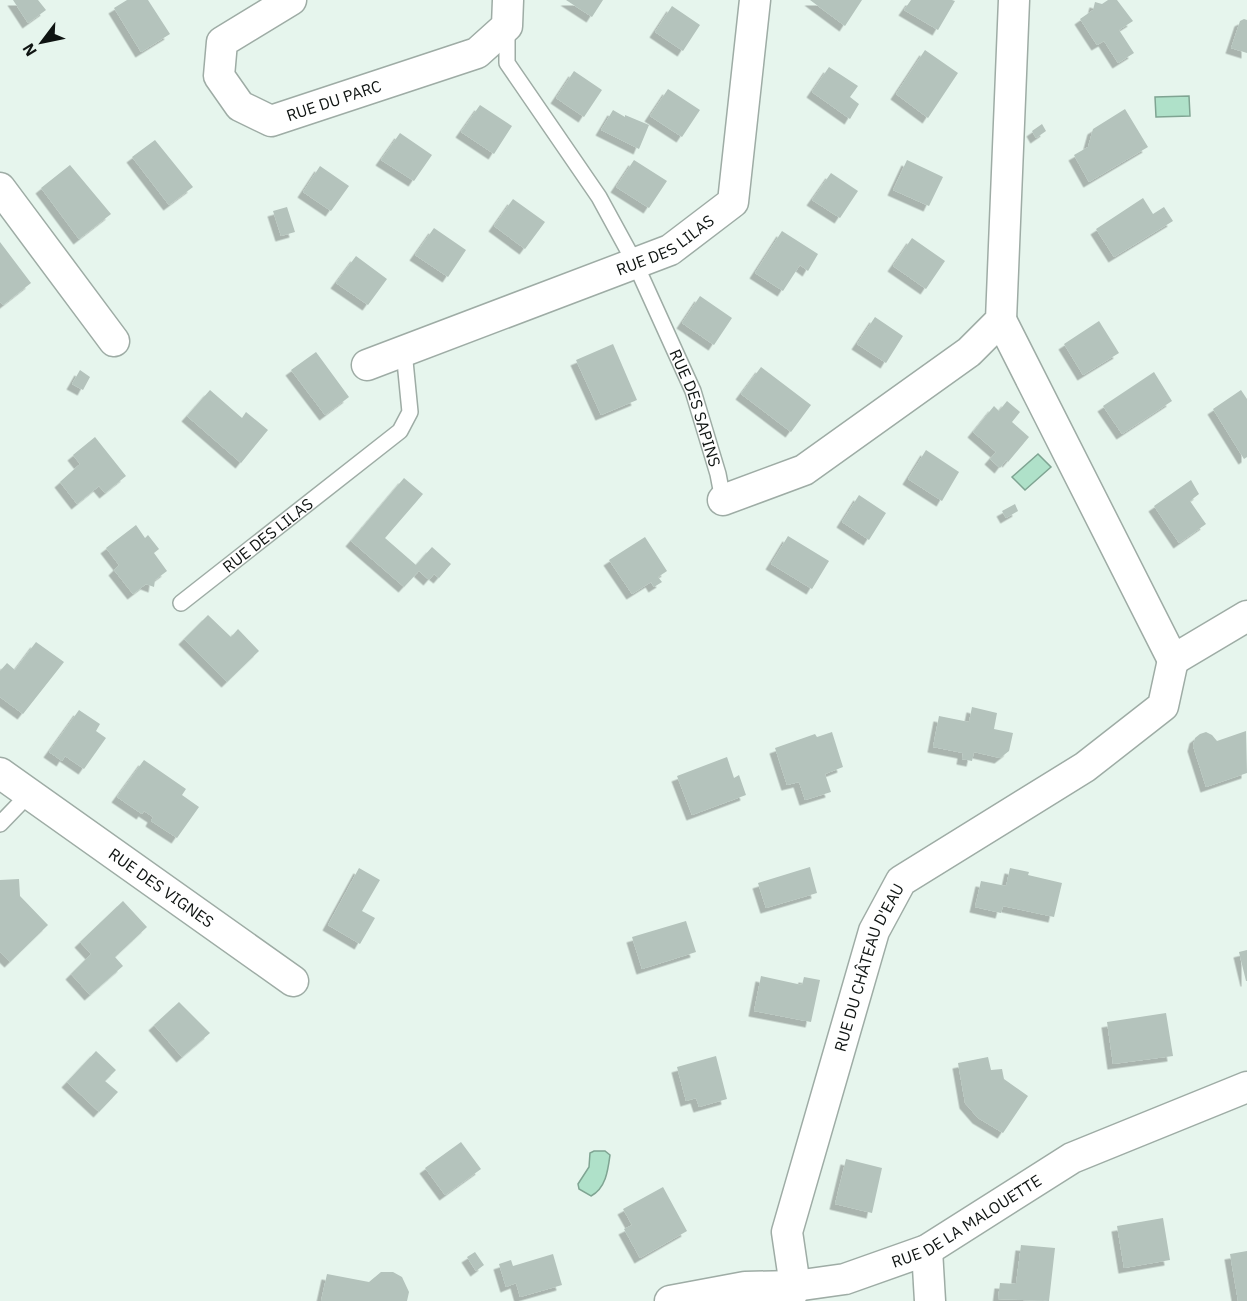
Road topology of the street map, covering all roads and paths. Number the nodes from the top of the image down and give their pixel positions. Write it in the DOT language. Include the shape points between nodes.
graph roads {
  1 [pos="291,0"];
  2 [pos="755,0"];
  3 [pos="1014,0"];
  4 [pos="507,13"];
  5 [pos="0,188"];
  6 [pos="635,263"];
  7 [pos="1001,320"];
  8 [pos="114,341"];
  9 [pos="404,351"];
  10 [pos="367,364"];
  11 [pos="723,500"];
  12 [pos="181,603"];
  13 [pos="1247,616"];
  14 [pos="1173,660"];
  15 [pos="0,773"];
  16 [pos="29,794"];
  17 [pos="0,824"];
  18 [pos="293,981"];
  19 [pos="1247,1088"];
  20 [pos="927,1250"];
  21 [pos="792,1293"];
  22 [pos="670,1301"];
  23 [pos="930,1301"];
  1 -- 4 [label="street, RUE DU PARC" via="222,42 219,76 240,106 271,122 477,53"];
  2 -- 6 [label="street, RUE DES LILAS" via="734,202 670,250"];
  3 -- 7 [label="street"];
  4 -- 6 [label="lane, RUE DES SAPINS" via="507,63 599,197"];
  5 -- 8 [label="street"];
  6 -- 9 [label="street, RUE DES LILAS"];
  6 -- 11 [label="lane, RUE DES SAPINS" via="693,391"];
  7 -- 11 [label="street, RUE DES SAPINS" via="969,352 804,470"];
  7 -- 14 [label="street"];
  9 -- 10 [label="street, RUE DES LILAS"];
  9 -- 12 [label="lane, RUE DES LILAS" via="410,412 400,431"];
  13 -- 14 [label="street"];
  14 -- 21 [label="street, RUE DU CHÂTEAU D'EAU" via="1162,706 1085,767 901,881 874,931 787,1232"];
  15 -- 16 [label="street, RUE DES VIGNES"];
  16 -- 17 [label="lane"];
  16 -- 18 [label="street, RUE DES VIGNES"];
  19 -- 20 [label="street, RUE DE LA MALOUETTE" via="1072,1158"];
  20 -- 21 [label="street, RUE DE LA MALOUETTE"];
  20 -- 23 [label="street"];
  21 -- 22 [label="street, RUE DE LA MALOUETTE" via="745,1287"];
}
